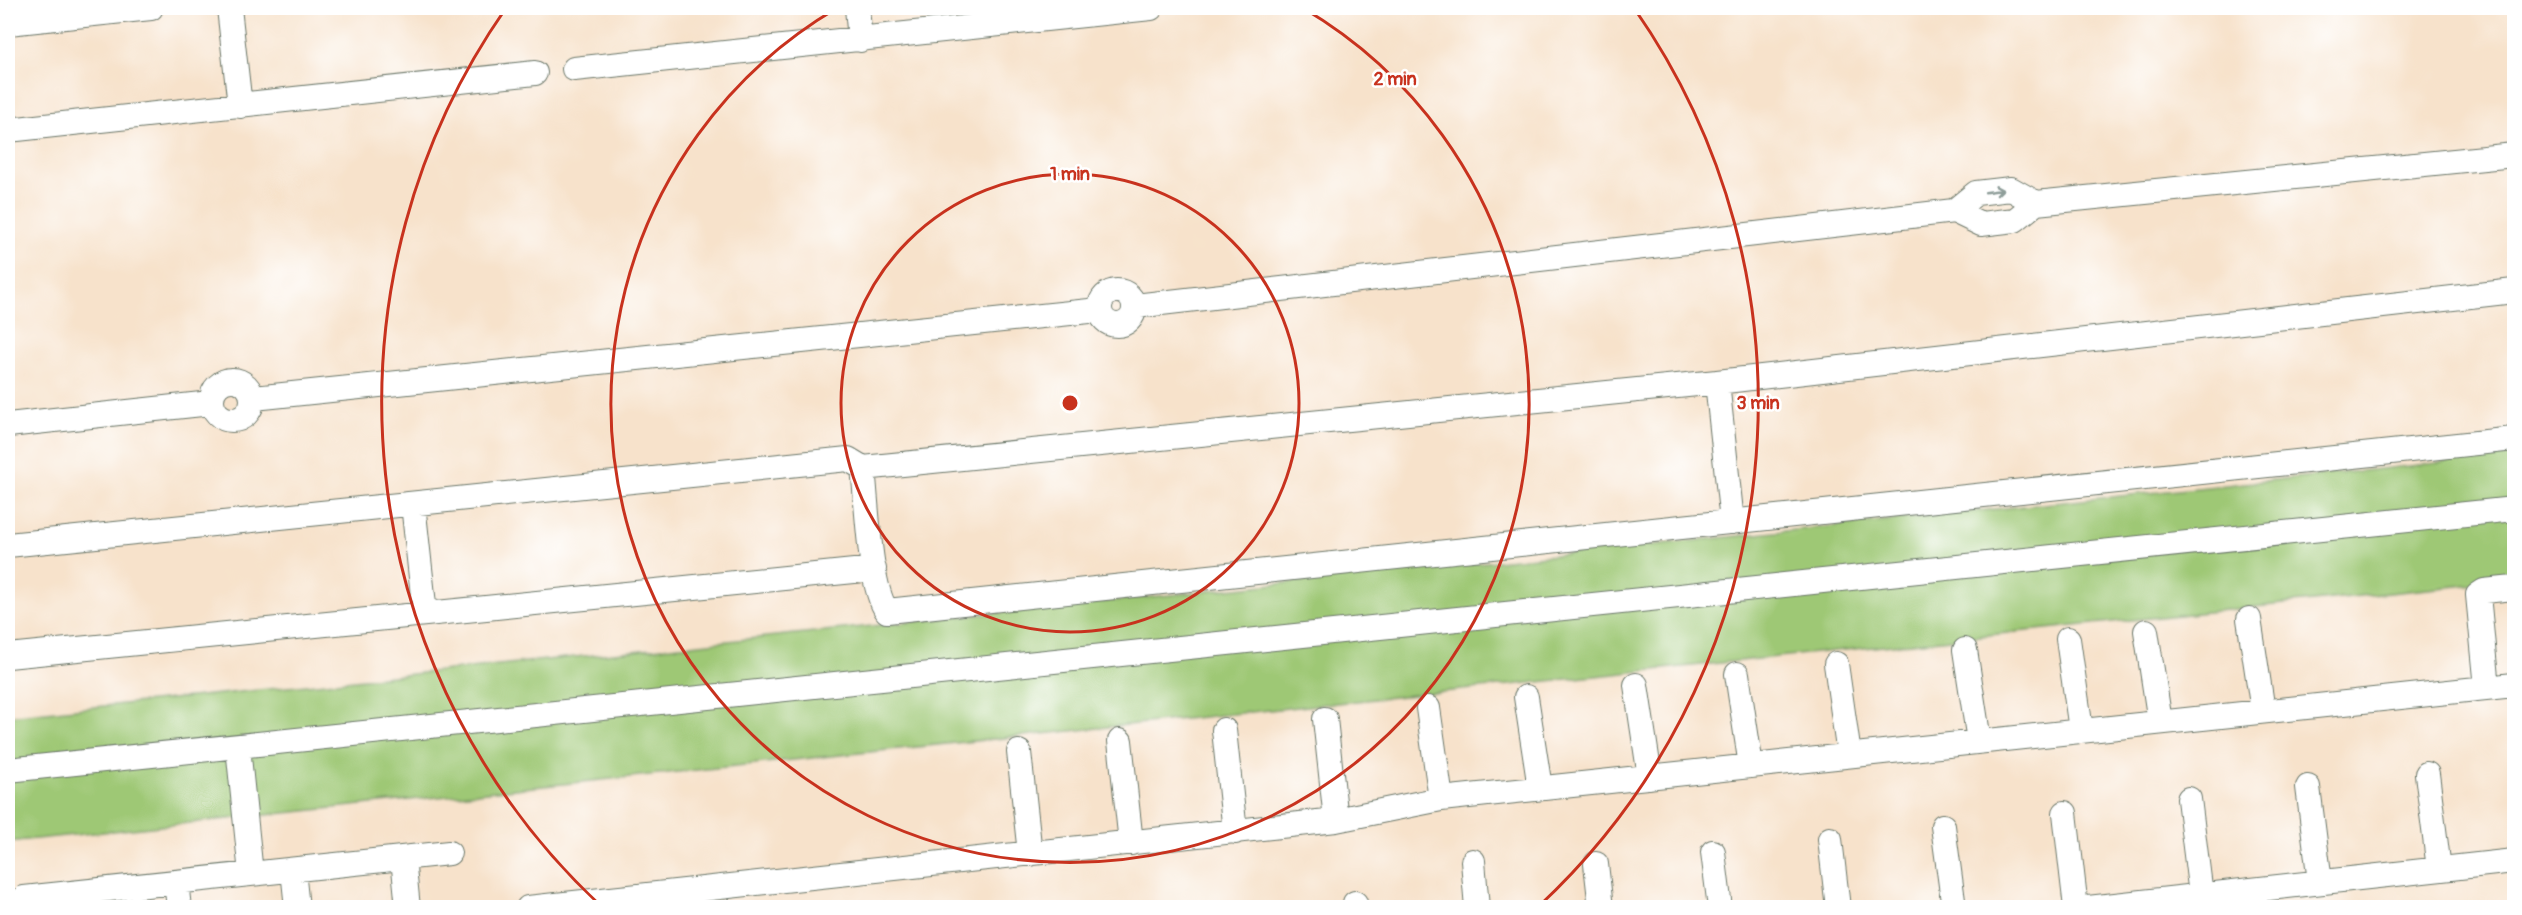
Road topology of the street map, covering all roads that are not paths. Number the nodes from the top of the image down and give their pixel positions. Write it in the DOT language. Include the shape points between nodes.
graph roads {
  1 [pos="152,8"];
  2 [pos="229,8"];
  3 [pos="857,8"];
  4 [pos="1151,8"];
  5 [pos="8,23"];
  6 [pos="860,40"];
  7 [pos="574,69"];
  8 [pos="535,73"];
  9 [pos="240,106"];
  10 [pos="8,130"];
  11 [pos="2514,155"];
  12 [pos="2514,291"];
  13 [pos="1717,382"];
  14 [pos="8,425"];
  15 [pos="2514,439"];
  16 [pos="863,468"];
  17 [pos="413,504"];
  18 [pos="2514,509"];
  19 [pos="1732,522"];
  20 [pos="8,545"];
  21 [pos="874,569"];
  22 [pos="2514,588"];
  23 [pos="425,614"];
  24 [pos="2249,620"];
  25 [pos="2146,630"];
  26 [pos="2068,639"];
  27 [pos="1965,650"];
  28 [pos="8,656"];
  29 [pos="1836,664"];
  30 [pos="1737,674"];
  31 [pos="2514,685"];
  32 [pos="1636,686"];
  33 [pos="2487,688"];
  34 [pos="1526,697"];
  35 [pos="1428,708"];
  36 [pos="2263,711"];
  37 [pos="1325,719"];
  38 [pos="2160,722"];
  39 [pos="1224,730"];
  40 [pos="2081,730"];
  41 [pos="1120,741"];
  42 [pos="1979,741"];
  43 [pos="238,747"];
  44 [pos="1019,752"];
  45 [pos="1849,755"];
  46 [pos="1751,766"];
  47 [pos="8,770"];
  48 [pos="2427,774"];
  49 [pos="1650,777"];
  50 [pos="2308,787"];
  51 [pos="1540,788"];
  52 [pos="1442,799"];
  53 [pos="2189,800"];
  54 [pos="2065,813"];
  55 [pos="1336,820"];
  56 [pos="1944,826"];
  57 [pos="1235,832"];
  58 [pos="1830,839"];
  59 [pos="1131,843"];
  60 [pos="1713,852"];
  61 [pos="449,853"];
  62 [pos="1030,854"];
  63 [pos="403,858"];
  64 [pos="1473,861"];
  65 [pos="2514,861"];
  66 [pos="1596,864"];
  67 [pos="2439,869"];
  68 [pos="293,870"];
  69 [pos="251,874"];
  70 [pos="176,882"];
  71 [pos="2320,882"];
  72 [pos="2201,895"];
  73 [pos="24,898"];
  74 [pos="68,900"];
  75 [pos="178,908"];
  76 [pos="297,908"];
  77 [pos="408,908"];
  78 [pos="528,908"];
  79 [pos="1477,908"];
  80 [pos="1601,908"];
  81 [pos="1720,908"];
  82 [pos="1838,908"];
  83 [pos="1954,908"];
  84 [pos="2076,908"];
  85 [pos="2088,908"];
  1 -- 5 [label="street"];
  2 -- 9 [label="street"];
  3 -- 6 [label="street"];
  4 -- 6 [label="street"];
  6 -- 7 [label="street"];
  8 -- 9 [label="street"];
  9 -- 10 [label="street"];
  11 -- 14 [label="street" via="2036,203 2015,220 1981,224 1954,212 1135,306 1129,294 1115,290 1103,297 1099,310 254,398 246,384 230,379 216,387 211,403"];
  12 -- 13 [label="street"];
  13 -- 16 [label="street"];
  13 -- 19 [label="street"];
  15 -- 19 [label="street"];
  16 -- 17 [label="street" via="848,459"];
  16 -- 21 [label="street"];
  17 -- 20 [label="street"];
  17 -- 23 [label="street"];
  18 -- 43 [label="street"];
  19 -- 21 [label="street" via="887,611 880,601"];
  21 -- 23 [label="street"];
  22 -- 33 [label="street" via="2478,595"];
  23 -- 28 [label="street"];
  24 -- 36 [label="street"];
  25 -- 38 [label="street"];
  26 -- 40 [label="street"];
  27 -- 42 [label="street"];
  29 -- 45 [label="street"];
  30 -- 46 [label="street"];
  31 -- 33 [label="street"];
  32 -- 49 [label="street"];
  33 -- 36 [label="street"];
  34 -- 51 [label="street"];
  35 -- 52 [label="street"];
  36 -- 38 [label="street"];
  37 -- 55 [label="street"];
  38 -- 40 [label="street"];
  39 -- 57 [label="street"];
  40 -- 42 [label="street"];
  41 -- 59 [label="street"];
  42 -- 45 [label="street"];
  43 -- 47 [label="street"];
  43 -- 69 [label="street"];
  44 -- 62 [label="street"];
  45 -- 46 [label="street"];
  46 -- 49 [label="street"];
  48 -- 67 [label="street"];
  49 -- 51 [label="street"];
  50 -- 71 [label="street"];
  51 -- 52 [label="street"];
  52 -- 55 [label="street"];
  53 -- 72 [label="street"];
  54 -- 84 [label="street"];
  55 -- 57 [label="street"];
  56 -- 83 [label="street"];
  57 -- 59 [label="street"];
  58 -- 82 [label="street"];
  59 -- 62 [label="street"];
  60 -- 81 [label="street"];
  61 -- 63 [label="street"];
  62 -- 78 [label="street"];
  63 -- 68 [label="street"];
  63 -- 77 [label="street"];
  64 -- 79 [label="street"];
  65 -- 67 [label="street"];
  66 -- 80 [label="street"];
  67 -- 71 [label="street"];
  68 -- 69 [label="street"];
  68 -- 76 [label="street"];
  69 -- 70 [label="street"];
  70 -- 74 [label="street"];
  70 -- 75 [label="street"];
  71 -- 72 [label="street"];
  72 -- 85 [label="street"];
  73 -- 74 [label="street"];
}
